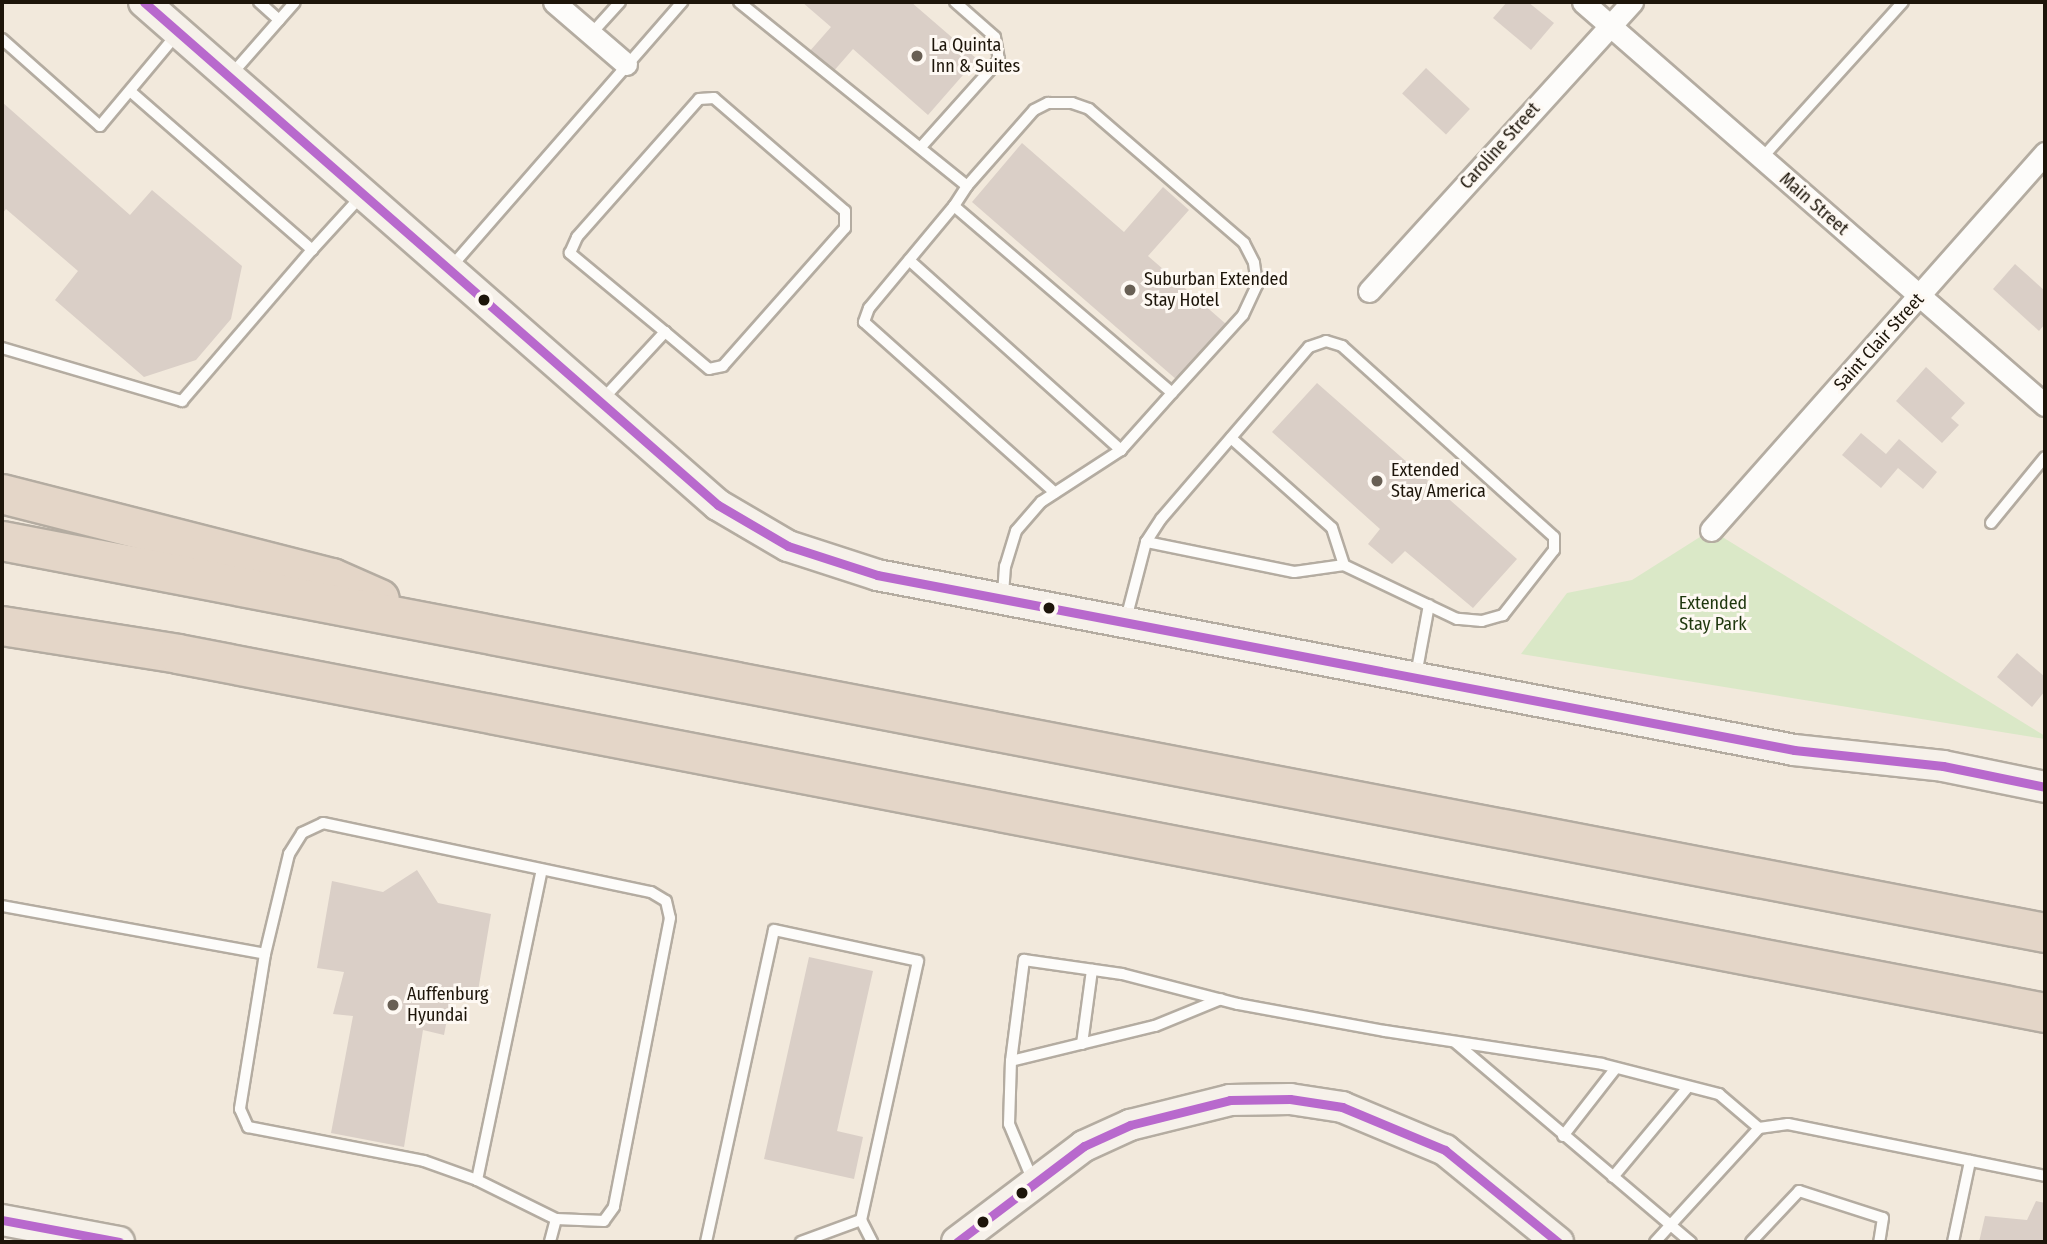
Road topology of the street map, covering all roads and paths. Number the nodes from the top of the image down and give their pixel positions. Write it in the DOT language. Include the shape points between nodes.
graph roads {
  1 [pos="144,2"];
  2 [pos="259,2"];
  3 [pos="295,2"];
  4 [pos="554,2"];
  5 [pos="620,2"];
  6 [pos="682,2"];
  7 [pos="739,2"];
  8 [pos="955,2"];
  9 [pos="1583,2"];
  10 [pos="1632,2"];
  11 [pos="1903,2"];
  12 [pos="279,20"];
  13 [pos="1610,26"];
  14 [pos="179,32"];
  15 [pos="591,34"];
  16 [pos="2,39"];
  17 [pos="626,64"];
  18 [pos="230,76"];
  19 [pos="130,91"];
  20 [pos="921,148"];
  21 [pos="2045,153"];
  22 [pos="1762,159"];
  23 [pos="967,186"];
  24 [pos="364,194"];
  25 [pos="954,206"];
  26 [pos="312,250"];
  27 [pos="909,260"];
  28 [pos="449,269"];
  29 [pos="1369,291"];
  30 [pos="1920,296"];
  31 [pos="665,332"];
  32 [pos="2,348"];
  33 [pos="1172,393"];
  34 [pos="600,402"];
  35 [pos="2045,405"];
  36 [pos="1231,438"];
  37 [pos="1121,450"];
  38 [pos="2045,457"];
  39 [pos="1055,493"];
  40 [pos="2,494"];
  41 [pos="1991,523"];
  42 [pos="1711,530"];
  43 [pos="2,541"];
  44 [pos="1146,542"];
  45 [pos="1344,565"];
  46 [pos="1002,599"];
  47 [pos="1429,605"];
  48 [pos="1125,622"];
  49 [pos="2,626"];
  50 [pos="439,626"];
  51 [pos="1415,677"];
  52 [pos="2045,787"];
  53 [pos="542,870"];
  54 [pos="2,906"];
  55 [pos="2045,933"];
  56 [pos="265,954"];
  57 [pos="1092,970"];
  58 [pos="1221,999"];
  59 [pos="2045,1013"];
  60 [pos="1454,1041"];
  61 [pos="1082,1044"];
  62 [pos="1011,1061"];
  63 [pos="1616,1068"];
  64 [pos="1688,1087"];
  65 [pos="1759,1128"];
  66 [pos="1563,1136"];
  67 [pos="1970,1161"];
  68 [pos="2045,1176"];
  69 [pos="1613,1177"];
  70 [pos="477,1180"];
  71 [pos="1033,1181"];
  72 [pos="556,1219"];
  73 [pos="2,1220"];
  74 [pos="861,1220"];
  75 [pos="1671,1225"];
  76 [pos="119,1242"];
  77 [pos="550,1242"];
  78 [pos="706,1242"];
  79 [pos="801,1242"];
  80 [pos="872,1242"];
  81 [pos="957,1242"];
  82 [pos="1558,1242"];
  83 [pos="1656,1242"];
  84 [pos="1691,1242"];
  85 [pos="1751,1242"];
  86 [pos="1879,1242"];
  87 [pos="1953,1242"];
  1 -- 14 [label="street"];
  2 -- 12 [label="lane"];
  3 -- 12 [label="lane"];
  4 -- 15 [label="street"];
  5 -- 15 [label="lane"];
  6 -- 17 [label="lane"];
  7 -- 20 [label="lane"];
  8 -- 20 [label="lane" via="995,37 999,60"];
  9 -- 13 [label="street, Main Street"];
  10 -- 13 [label="street, Caroline Street"];
  11 -- 22 [label="lane"];
  12 -- 18 [label="lane"];
  13 -- 22 [label="street, Main Street"];
  13 -- 29 [label="street, Caroline Street"];
  14 -- 18 [label="street"];
  14 -- 19 [label="lane"];
  15 -- 17 [label="street"];
  16 -- 19 [label="lane" via="100,126"];
  17 -- 28 [label="lane"];
  18 -- 24 [label="street"];
  19 -- 26 [label="lane"];
  20 -- 23 [label="lane"];
  21 -- 30 [label="street, Saint Clair Street"];
  22 -- 30 [label="street, Main Street"];
  23 -- 25 [label="lane"];
  23 -- 33 [label="lane" via="1034,110 1048,103 1072,103 1089,109 1244,243 1255,263 1257,285 1243,315"];
  24 -- 26 [label="lane"];
  24 -- 28 [label="street"];
  25 -- 27 [label="lane"];
  25 -- 33 [label="lane"];
  26 -- 32 [label="lane" via="182,401"];
  27 -- 37 [label="lane"];
  27 -- 39 [label="lane" via="869,308 864,322"];
  28 -- 34 [label="street"];
  30 -- 35 [label="street, Main Street"];
  30 -- 42 [label="street, Saint Clair Street"];
  31 -- 31 [label="lane" via="570,253 577,237 699,99 714,98 845,211 845,228 723,366 709,369"];
  31 -- 34 [label="lane"];
  33 -- 37 [label="lane"];
  34 -- 46 [label="street" via="718,505 788,546 877,575"];
  36 -- 44 [label="lane"];
  36 -- 45 [label="lane" via="1332,528"];
  36 -- 47 [label="lane" via="1309,347 1326,341 1342,346 1554,537 1554,550 1503,615 1482,621 1457,619"];
  37 -- 39 [label="lane"];
  38 -- 41 [label="lane"];
  39 -- 46 [label="lane" via="1016,531 1005,566"];
  40 -- 50 [label="highway" via="332,578"];
  43 -- 50 [label="highway"];
  44 -- 45 [label="lane" via="1294,572"];
  44 -- 48 [label="lane"];
  45 -- 47 [label="lane"];
  46 -- 48 [label="street"];
  47 -- 51 [label="lane"];
  48 -- 51 [label="street"];
  49 -- 59 [label="highway" via="178,654"];
  50 -- 55 [label="highway"];
  51 -- 52 [label="street" via="1794,750 1943,766"];
  53 -- 56 [label="lane" via="323,823 302,833 289,854"];
  53 -- 70 [label="lane"];
  53 -- 72 [label="lane" via="651,892 666,901 670,918 614,1207 604,1221"];
  54 -- 56 [label="lane"];
  56 -- 70 [label="lane" via="240,1110 248,1127 424,1161"];
  57 -- 58 [label="lane"];
  57 -- 61 [label="lane"];
  57 -- 62 [label="lane" via="1024,960"];
  58 -- 60 [label="lane"];
  58 -- 61 [label="lane" via="1155,1026"];
  60 -- 63 [label="lane"];
  60 -- 66 [label="lane"];
  61 -- 62 [label="lane"];
  62 -- 71 [label="lane" via="1009,1124"];
  63 -- 64 [label="lane"];
  63 -- 66 [label="lane"];
  64 -- 65 [label="lane" via="1719,1094"];
  64 -- 69 [label="lane"];
  65 -- 67 [label="lane" via="1788,1124"];
  65 -- 75 [label="lane"];
  66 -- 69 [label="lane"];
  67 -- 68 [label="lane"];
  67 -- 87 [label="lane"];
  69 -- 75 [label="lane"];
  70 -- 72 [label="lane"];
  71 -- 81 [label="street"];
  71 -- 82 [label="street" via="1084,1146 1130,1125 1230,1100 1290,1099 1342,1107 1445,1150 1495,1186"];
  72 -- 77 [label="lane"];
  73 -- 76 [label="street"];
  74 -- 78 [label="lane" via="918,961 774,930"];
  74 -- 79 [label="lane"];
  74 -- 80 [label="lane"];
  75 -- 83 [label="lane"];
  75 -- 84 [label="lane"];
  85 -- 86 [label="lane" via="1799,1191 1883,1218"];
}
